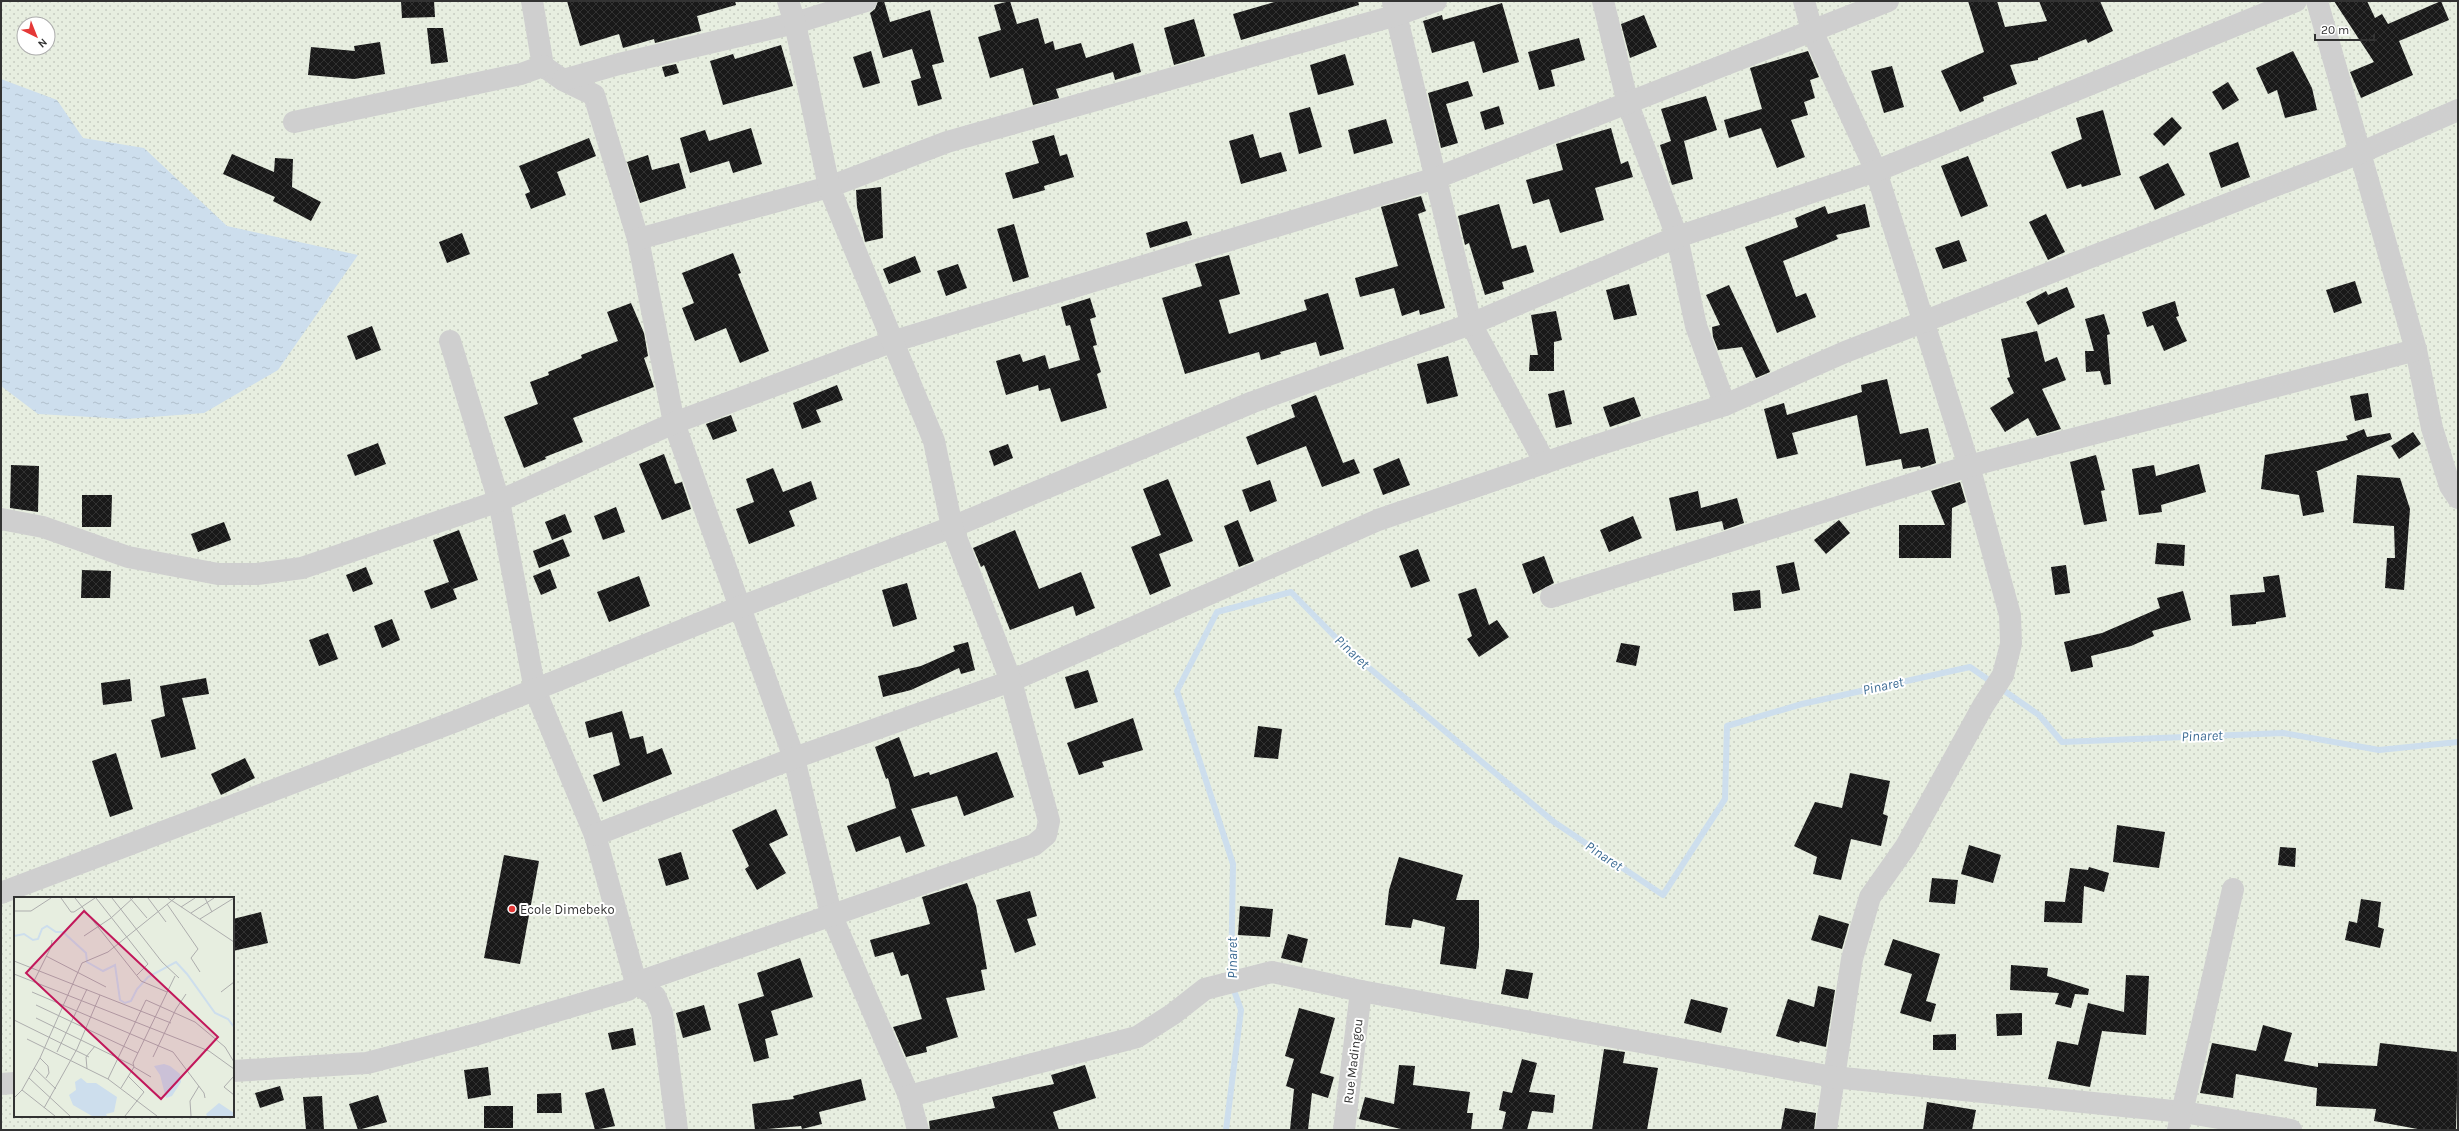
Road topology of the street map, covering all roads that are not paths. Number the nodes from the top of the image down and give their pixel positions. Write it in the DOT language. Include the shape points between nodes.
graph roads {
  1 [pos="532,1"];
  2 [pos="788,1"];
  3 [pos="866,1"];
  4 [pos="1436,1"];
  5 [pos="1603,1"];
  6 [pos="1804,1"];
  7 [pos="1888,1"];
  8 [pos="2296,1"];
  9 [pos="2317,1"];
  10 [pos="1395,8"];
  11 [pos="795,23"];
  12 [pos="1812,31"];
  13 [pos="542,66"];
  14 [pos="563,80"];
  15 [pos="1628,104"];
  16 [pos="2458,110"];
  17 [pos="294,122"];
  18 [pos="2360,153"];
  19 [pos="1876,171"];
  20 [pos="1436,178"];
  21 [pos="829,187"];
  22 [pos="1677,237"];
  23 [pos="638,239"];
  24 [pos="1924,322"];
  25 [pos="1470,324"];
  26 [pos="450,341"];
  27 [pos="892,342"];
  28 [pos="2416,350"];
  29 [pos="1725,405"];
  30 [pos="674,423"];
  31 [pos="1546,463"];
  32 [pos="1969,466"];
  33 [pos="2458,498"];
  34 [pos="499,501"];
  35 [pos="1,519"];
  36 [pos="952,527"];
  37 [pos="1551,597"];
  38 [pos="740,607"];
  39 [pos="1011,681"];
  40 [pos="535,690"];
  41 [pos="794,758"];
  42 [pos="595,835"];
  43 [pos="2233,889"];
  44 [pos="1,894"];
  45 [pos="831,914"];
  46 [pos="636,983"];
  47 [pos="1361,991"];
  48 [pos="234,1071"];
  49 [pos="1833,1078"];
  50 [pos="14,1083"];
  51 [pos="1,1084"];
  52 [pos="909,1096"];
  53 [pos="2181,1121"];
  54 [pos="677,1130"];
  55 [pos="918,1130"];
  56 [pos="1344,1130"];
  57 [pos="1826,1130"];
  58 [pos="2291,1130"];
  1 -- 13 [label="street"];
  2 -- 11 [label="street"];
  3 -- 11 [label="street"];
  4 -- 10 [label="street"];
  5 -- 15 [label="street"];
  6 -- 12 [label="street"];
  7 -- 12 [label="street"];
  8 -- 19 [label="street"];
  9 -- 18 [label="street"];
  10 -- 20 [label="street"];
  10 -- 21 [label="street" via="947,142"];
  11 -- 14 [label="street" via="619,64"];
  11 -- 21 [label="street"];
  12 -- 15 [label="street"];
  12 -- 19 [label="street"];
  13 -- 14 [label="street"];
  13 -- 17 [label="street" via="521,74"];
  14 -- 23 [label="street" via="594,95"];
  15 -- 20 [label="street"];
  15 -- 22 [label="street"];
  16 -- 18 [label="street"];
  18 -- 24 [label="street"];
  18 -- 28 [label="street"];
  19 -- 22 [label="street"];
  19 -- 24 [label="street"];
  20 -- 25 [label="street"];
  20 -- 27 [label="street"];
  21 -- 23 [label="street"];
  21 -- 27 [label="street"];
  22 -- 25 [label="street"];
  22 -- 29 [label="street" via="1696,326"];
  23 -- 30 [label="street"];
  24 -- 29 [label="street" via="1846,352"];
  24 -- 32 [label="street"];
  25 -- 31 [label="street"];
  25 -- 36 [label="street" via="1253,402"];
  26 -- 34 [label="street"];
  27 -- 30 [label="street"];
  27 -- 36 [label="street" via="934,441"];
  28 -- 32 [label="street"];
  28 -- 33 [label="street" via="2432,428 2450,486"];
  29 -- 31 [label="street"];
  30 -- 34 [label="street"];
  30 -- 38 [label="street"];
  31 -- 39 [label="street" via="1378,520"];
  32 -- 37 [label="street"];
  32 -- 49 [label="street" via="2010,615 2012,644 2003,675 1983,706 1906,846 1870,897 1852,959"];
  34 -- 35 [label="street" via="302,568 257,574 218,574 128,557 43,527"];
  34 -- 40 [label="street"];
  36 -- 38 [label="street"];
  36 -- 39 [label="street"];
  38 -- 40 [label="street"];
  38 -- 41 [label="street"];
  39 -- 41 [label="street"];
  39 -- 45 [label="street" via="1049,821 1046,835 1034,845 885,898"];
  40 -- 42 [label="street"];
  40 -- 44 [label="street"];
  41 -- 42 [label="street"];
  41 -- 45 [label="street"];
  42 -- 46 [label="street"];
  43 -- 53 [label="street"];
  45 -- 46 [label="street"];
  45 -- 52 [label="street"];
  46 -- 48 [label="street" via="628,990 367,1063"];
  46 -- 54 [label="street" via="655,996 662,1013"];
  47 -- 49 [label="street"];
  47 -- 52 [label="street" via="1272,972 1205,989 1137,1037"];
  47 -- 56 [label="street, Rue Madingou"];
  49 -- 53 [label="street"];
  49 -- 57 [label="street"];
  50 -- 51 [label="street"];
  52 -- 55 [label="street"];
  53 -- 58 [label="street"];
}
